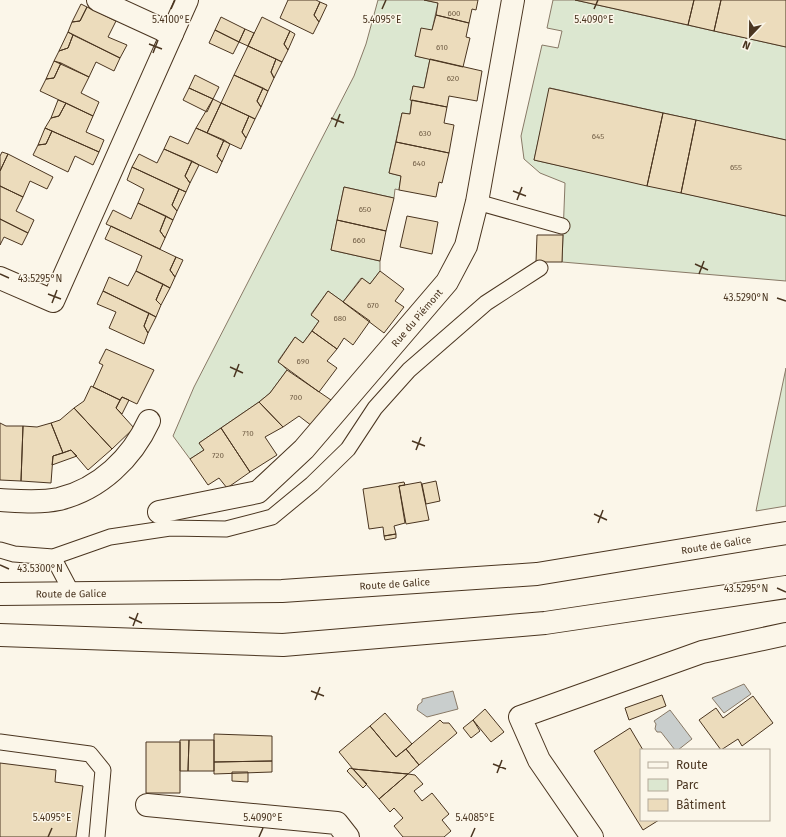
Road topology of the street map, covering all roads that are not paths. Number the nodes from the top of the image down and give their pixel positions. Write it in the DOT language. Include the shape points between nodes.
graph roads {
  1 [pos="98,0"];
  2 [pos="188,0"];
  3 [pos="513,0"];
  4 [pos="172,34"];
  5 [pos="477,202"];
  6 [pos="562,226"];
  7 [pos="540,268"];
  8 [pos="0,278"];
  9 [pos="149,421"];
  10 [pos="0,500"];
  11 [pos="159,512"];
  12 [pos="786,533"];
  13 [pos="0,550"];
  14 [pos="53,557"];
  15 [pos="786,587"];
  16 [pos="72,593"];
  17 [pos="0,594"];
  18 [pos="786,634"];
  19 [pos="0,635"];
  20 [pos="0,742"];
  21 [pos="147,805"];
  22 [pos="97,837"];
  23 [pos="348,837"];
  24 [pos="592,837"];
  1 -- 4 [label="street"];
  2 -- 4 [label="street"];
  3 -- 5 [label="street, Rue du Piémont"];
  4 -- 8 [label="street" via="53,301"];
  5 -- 6 [label="lane"];
  5 -- 11 [label="street, Rue du Piémont" via="466,246 447,282 304,449 258,492"];
  7 -- 14 [label="lane" via="486,303 409,370 375,408 348,449 312,484 272,517 226,529 170,528 110,537"];
  9 -- 10 [label="street" via="142,438 122,463 90,486 59,499 29,502"];
  12 -- 16 [label="street, Route de Galice" via="537,574 282,591"];
  13 -- 14 [label="lane" via="14,554"];
  14 -- 16 [label="lane"];
  15 -- 19 [label="street" via="545,623 283,645"];
  16 -- 17 [label="street, Route de Galice"];
  18 -- 24 [label="street" via="702,652 520,717 539,760"];
  20 -- 22 [label="lane" via="90,754 103,770"];
  21 -- 23 [label="street" via="337,823"];
}
